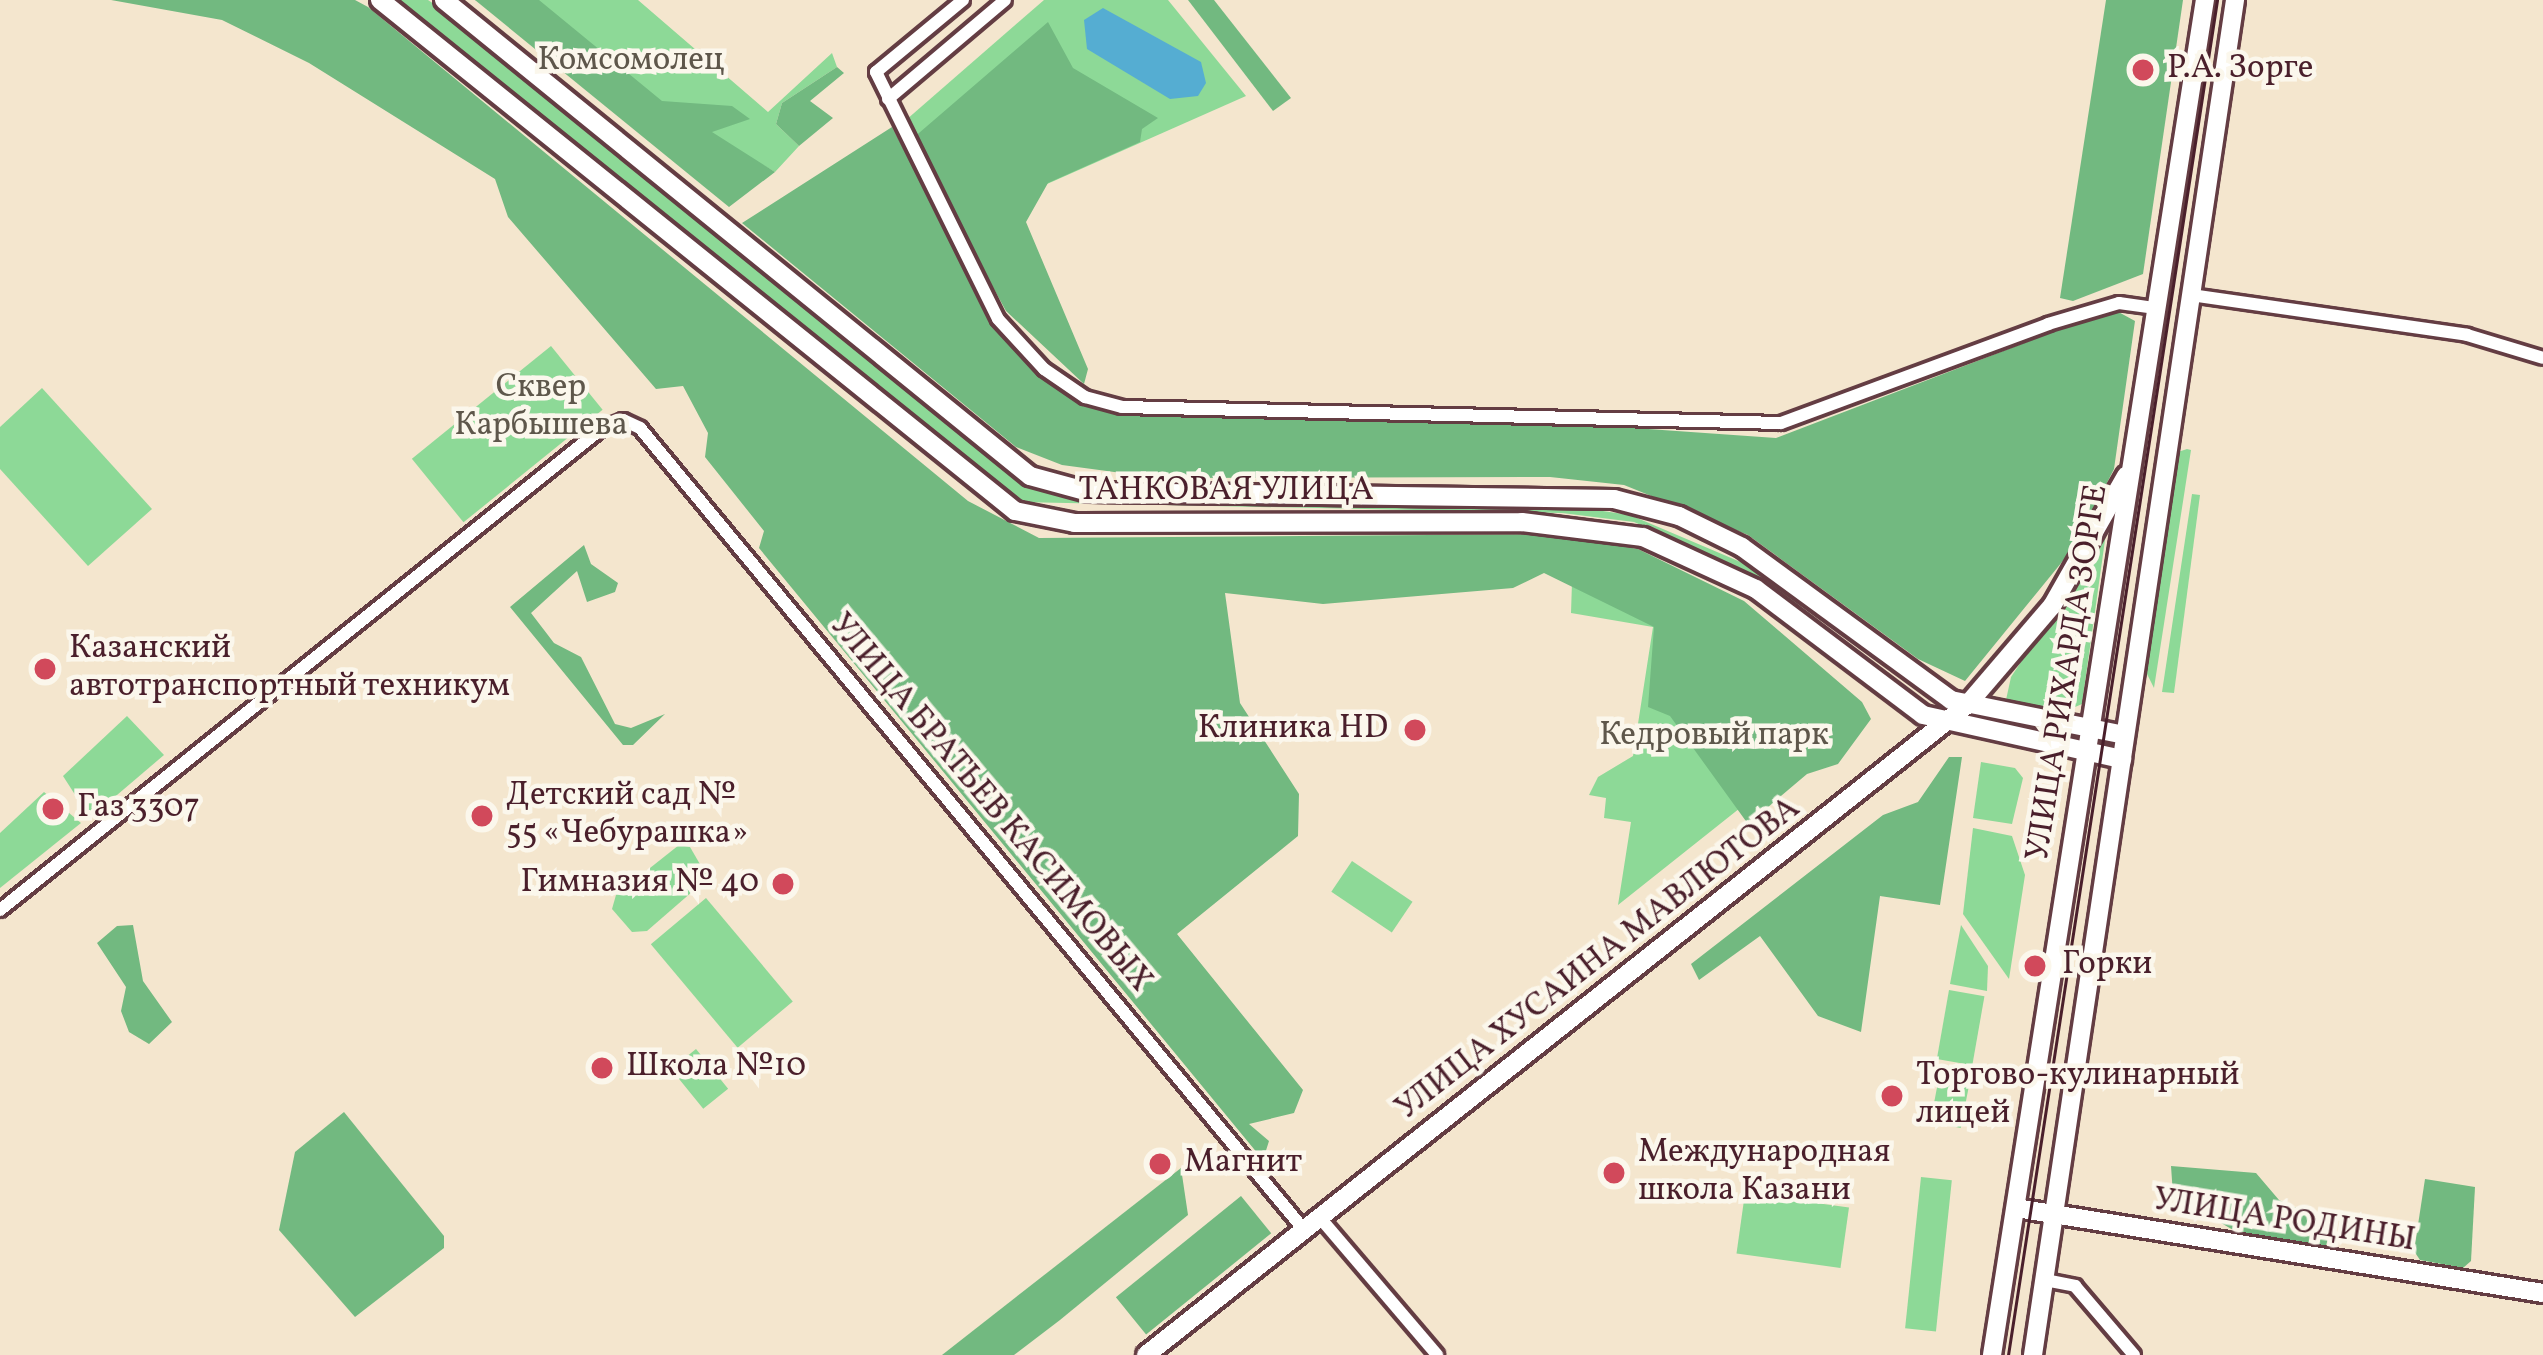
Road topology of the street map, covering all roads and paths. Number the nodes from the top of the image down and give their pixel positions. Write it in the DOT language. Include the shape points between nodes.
graph roads {
  1 [pos="380,0"];
  2 [pos="444,0"];
  3 [pos="963,0"];
  4 [pos="1005,0"];
  5 [pos="2205,0"];
  6 [pos="2235,0"];
  7 [pos="887,99"];
  8 [pos="2191,295"];
  9 [pos="2156,308"];
  10 [pos="2543,358"];
  11 [pos="2134,461"];
  12 [pos="1967,705"];
  13 [pos="1944,724"];
  14 [pos="2092,730"];
  15 [pos="2126,735"];
  16 [pos="2089,753"];
  17 [pos="2122,759"];
  18 [pos="0,910"];
  19 [pos="2015,1208"];
  20 [pos="2055,1216"];
  21 [pos="1313,1225"];
  22 [pos="2044,1280"];
  23 [pos="2543,1294"];
  24 [pos="1146,1355"];
  25 [pos="1437,1355"];
  26 [pos="1992,1355"];
  27 [pos="2032,1355"];
  28 [pos="2134,1355"];
  1 -- 13 [label="main road, ТАНКОВАЯ УЛИЦА" via="1015,511 1075,523 1522,522 1643,537 1756,589"];
  2 -- 12 [label="main road, ТАНКОВАЯ УЛИЦА" via="1030,476 1089,492 1614,499 1679,516 1742,547 1917,680"];
  3 -- 7 [label="street" via="876,72"];
  4 -- 7 [label="street"];
  5 -- 9 [label="main road, УЛИЦА РИХАРДА ЗОРГЕ"];
  6 -- 8 [label="main road, УЛИЦА РИХАРДА ЗОРГЕ"];
  7 -- 9 [label="street" via="998,320 1044,369 1085,397 1122,407 1781,423 2048,324 2119,303"];
  8 -- 10 [label="street" via="2467,335"];
  8 -- 15 [label="main road, УЛИЦА РИХАРДА ЗОРГЕ"];
  9 -- 11 [label="main road, УЛИЦА РИХАРДА ЗОРГЕ"];
  11 -- 12 [label="main road, УЛИЦА ХУСАИНА МАВЛЮТОВА" via="2052,606"];
  11 -- 14 [label="main road, УЛИЦА РИХАРДА ЗОРГЕ"];
  12 -- 13 [label="main road, УЛИЦА ХУСАИНА МАВЛЮТОВА"];
  12 -- 14 [label="main road, ТАНКОВАЯ УЛИЦА"];
  13 -- 16 [label="main road, ТАНКОВАЯ УЛИЦА"];
  13 -- 21 [label="main road, УЛИЦА ХУСАИНА МАВЛЮТОВА"];
  14 -- 15 [label="main road, ТАНКОВАЯ УЛИЦА"];
  14 -- 16 [label="main road, УЛИЦА РИХАРДА ЗОРГЕ"];
  15 -- 17 [label="main road, УЛИЦА РИХАРДА ЗОРГЕ"];
  16 -- 17 [label="main road, ТАНКОВАЯ УЛИЦА"];
  16 -- 19 [label="main road, УЛИЦА РИХАРДА ЗОРГЕ"];
  17 -- 20 [label="main road, УЛИЦА РИХАРДА ЗОРГЕ"];
  18 -- 21 [label="street, УЛИЦА БРАТЬЕВ КАСИМОВЫХ" via="601,429 623,420 654,444"];
  19 -- 20 [label="main road, УЛИЦА РОДИНЫ"];
  19 -- 26 [label="main road, УЛИЦА РИХАРДА ЗОРГЕ"];
  20 -- 22 [label="main road, УЛИЦА РИХАРДА ЗОРГЕ"];
  20 -- 23 [label="main road, УЛИЦА РОДИНЫ"];
  21 -- 24 [label="main road, УЛИЦА ХУСАИНА МАВЛЮТОВА"];
  21 -- 25 [label="street, УЛИЦА БРАТЬЕВ КАСИМОВЫХ"];
  22 -- 27 [label="main road, УЛИЦА РИХАРДА ЗОРГЕ"];
  22 -- 28 [label="street" via="2075,1286"];
}
